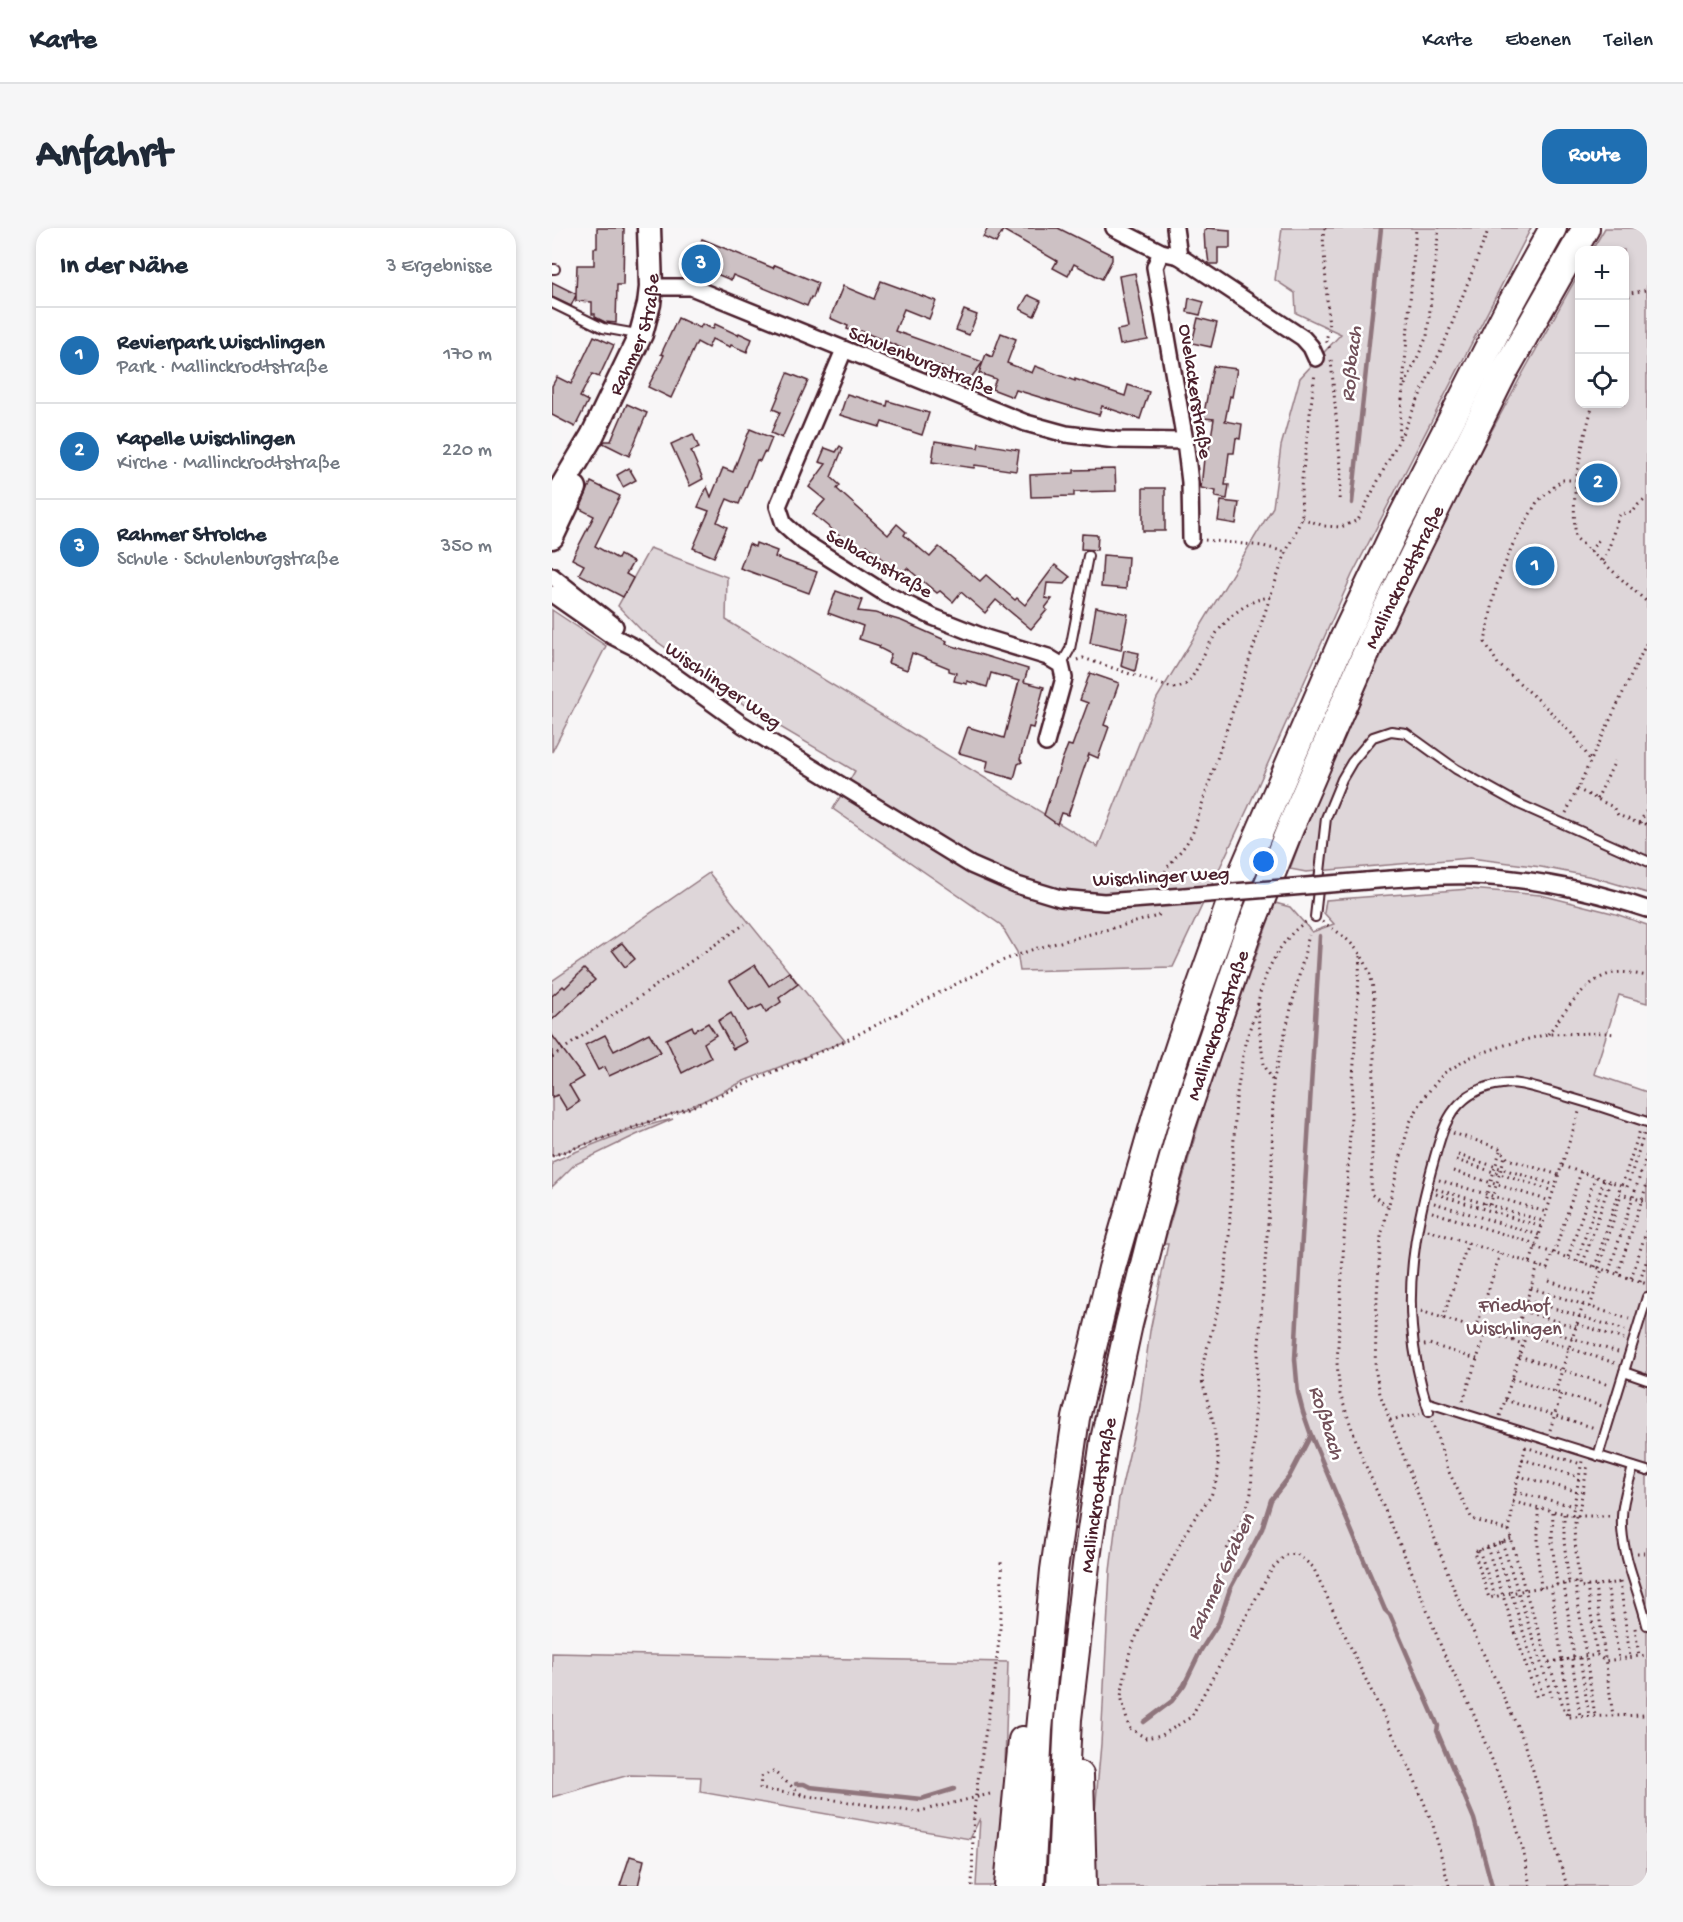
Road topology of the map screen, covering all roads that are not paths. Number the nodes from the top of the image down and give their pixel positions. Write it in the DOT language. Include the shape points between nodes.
graph roads {
  1 [pos="649,228"];
  2 [pos="1114,228"];
  3 [pos="1146,228"];
  4 [pos="1176,228"];
  5 [pos="1553,228"];
  6 [pos="1586,228"];
  7 [pos="1133,238"];
  8 [pos="1161,252"];
  9 [pos="1179,256"];
  10 [pos="651,287"];
  11 [pos="552,303"];
  12 [pos="641,334"];
  13 [pos="844,350"];
  14 [pos="1316,358"];
  15 [pos="592,436"];
  16 [pos="1185,441"];
  17 [pos="552,503"];
  18 [pos="552,537"];
  19 [pos="1191,539"];
  20 [pos="1088,556"];
  21 [pos="552,576"];
  22 [pos="552,594"];
  23 [pos="636,648"];
  24 [pos="1061,665"];
  25 [pos="1046,742"];
  26 [pos="1647,861"];
  27 [pos="1647,909"];
  28 [pos="1315,917"];
  29 [pos="1646,1122"];
  30 [pos="1647,1297"];
  31 [pos="1625,1369"];
  32 [pos="1647,1380"];
  33 [pos="1426,1402"];
  34 [pos="1429,1412"];
  35 [pos="1590,1453"];
  36 [pos="1633,1467"];
  37 [pos="1647,1471"];
  38 [pos="1086,1565"];
  39 [pos="1054,1570"];
  40 [pos="1647,1624"];
  41 [pos="1008,1886"];
  42 [pos="1031,1886"];
  43 [pos="1060,1886"];
  44 [pos="1083,1886"];
  1 -- 10 [label="main road, Rahmer Straße"];
  2 -- 7 [label="street"];
  3 -- 7 [label="street"];
  4 -- 9 [label="street"];
  5 -- 39 [label="highway, Mallinckrodtstraße" via="1402,516 1348,629 1220,928 1170,1073 1112,1268 1076,1418"];
  6 -- 38 [label="highway, Mallinckrodtstraße" via="1503,374 1374,632 1246,938 1182,1126 1152,1233 1104,1440"];
  7 -- 8 [label="street"];
  8 -- 9 [label="street"];
  8 -- 16 [label="street, Ovelackerstraße" via="1155,267"];
  9 -- 14 [label="street" via="1303,338"];
  10 -- 12 [label="main road, Rahmer Straße"];
  10 -- 13 [label="street, Schulenburgstraße" via="691,287"];
  11 -- 12 [label="lane" via="603,328"];
  12 -- 15 [label="main road, Rahmer Straße"];
  13 -- 16 [label="street, Schulenburgstraße" via="1026,423 1066,434 1116,440"];
  13 -- 24 [label="street, Selbachstraße" via="778,506 784,524 804,542 886,594 933,617"];
  15 -- 17 [label="main road, Rahmer Straße"];
  15 -- 18 [label="main road, Rahmer Straße" via="592,450"];
  16 -- 19 [label="street, Ovelackerstraße"];
  20 -- 24 [label="lane" via="1070,649"];
  21 -- 23 [label="street, Wischlinger Weg" via="618,628"];
  22 -- 23 [label="street, Wischlinger Weg"];
  23 -- 27 [label="street, Wischlinger Weg, bridge" via="743,725 843,788 980,869 1037,892 1081,901 1123,901 1471,876 1546,883"];
  24 -- 25 [label="street" via="1064,678"];
  26 -- 28 [label="lane" via="1519,804 1456,769 1406,733 1391,731 1373,737 1352,762 1326,818"];
  29 -- 33 [label="lane" via="1521,1084 1479,1090 1454,1110 1429,1177 1411,1278 1414,1346"];
  30 -- 31 [label="lane"];
  31 -- 32 [label="lane"];
  31 -- 35 [label="lane" via="1605,1432"];
  33 -- 34 [label="lane"];
  33 -- 35 [label="lane"];
  35 -- 36 [label="lane"];
  36 -- 37 [label="lane"];
  36 -- 40 [label="lane" via="1622,1515 1625,1548"];
  38 -- 43 [label="highway, Mallinckrodtstraße" via="1068,1719"];
  38 -- 44 [label="highway" via="1080,1789"];
  39 -- 41 [label="highway" via="1034,1625"];
  39 -- 42 [label="highway, Mallinckrodtstraße" via="1039,1730"];
}
